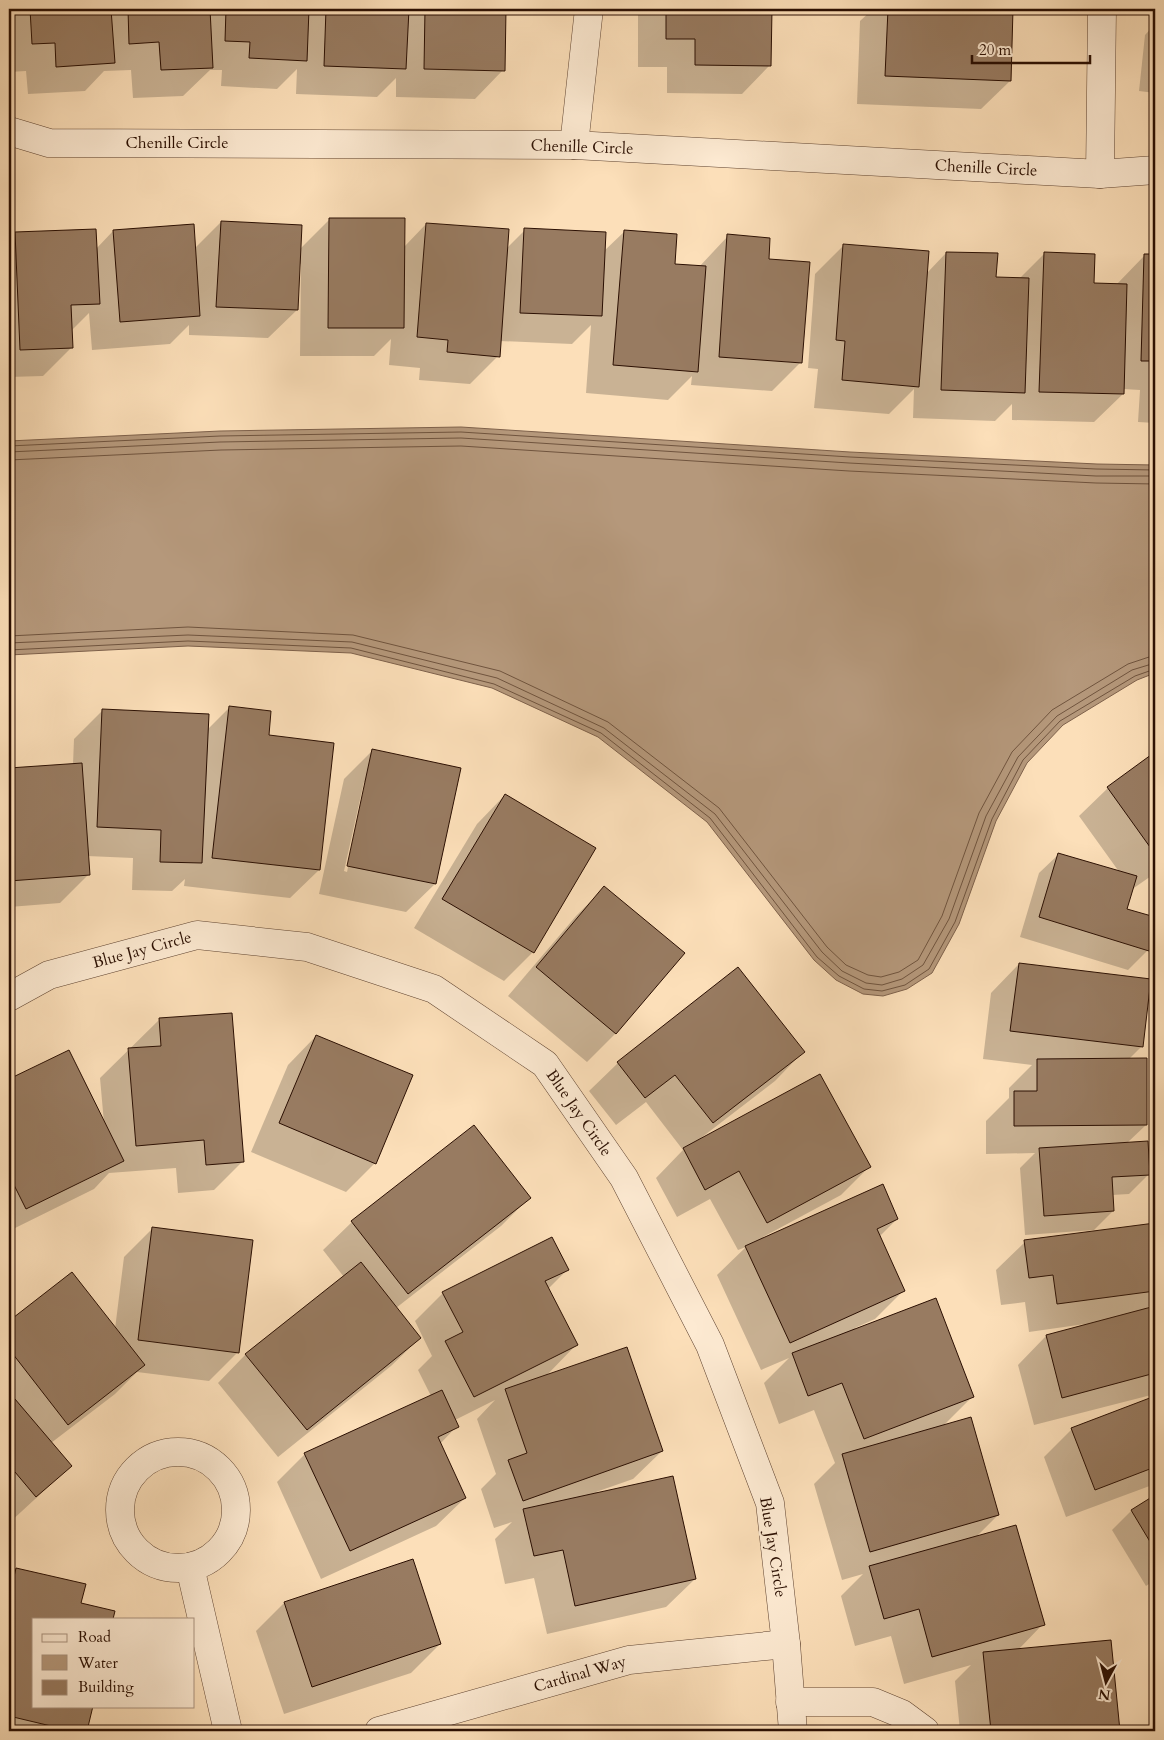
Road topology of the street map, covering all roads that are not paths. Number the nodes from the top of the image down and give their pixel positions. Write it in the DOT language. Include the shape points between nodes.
graph roads {
  1 [pos="589,9"];
  2 [pos="1102,9"];
  3 [pos="9,131"];
  4 [pos="574,145"];
  5 [pos="1155,170"];
  6 [pos="1100,174"];
  7 [pos="9,996"];
  8 [pos="190,1567"];
  9 [pos="786,1644"];
  10 [pos="790,1702"];
  11 [pos="228,1731"];
  12 [pos="379,1731"];
  13 [pos="792,1731"];
  14 [pos="925,1731"];
  1 -- 4 [label="street"];
  2 -- 6 [label="street"];
  3 -- 4 [label="street, Chenille Circle" via="49,143"];
  4 -- 6 [label="street, Chenille Circle"];
  5 -- 6 [label="street, Chenille Circle"];
  7 -- 9 [label="street, Blue Jay Circle" via="49,974 197,935 307,947 434,989 545,1064 624,1178 710,1345 770,1504"];
  8 -- 8 [label="street" via="211,1558 227,1542 236,1521 236,1498 227,1477 211,1461 190,1452 166,1452 146,1461 129,1477 120,1498 120,1521 129,1542 145,1558 167,1567"];
  8 -- 11 [label="street"];
  9 -- 10 [label="street, Blue Jay Circle"];
  9 -- 12 [label="street, Cardinal Way" via="629,1660"];
  10 -- 13 [label="street, Blue Jay Circle"];
  10 -- 14 [label="street" via="873,1702 902,1714"];
}
